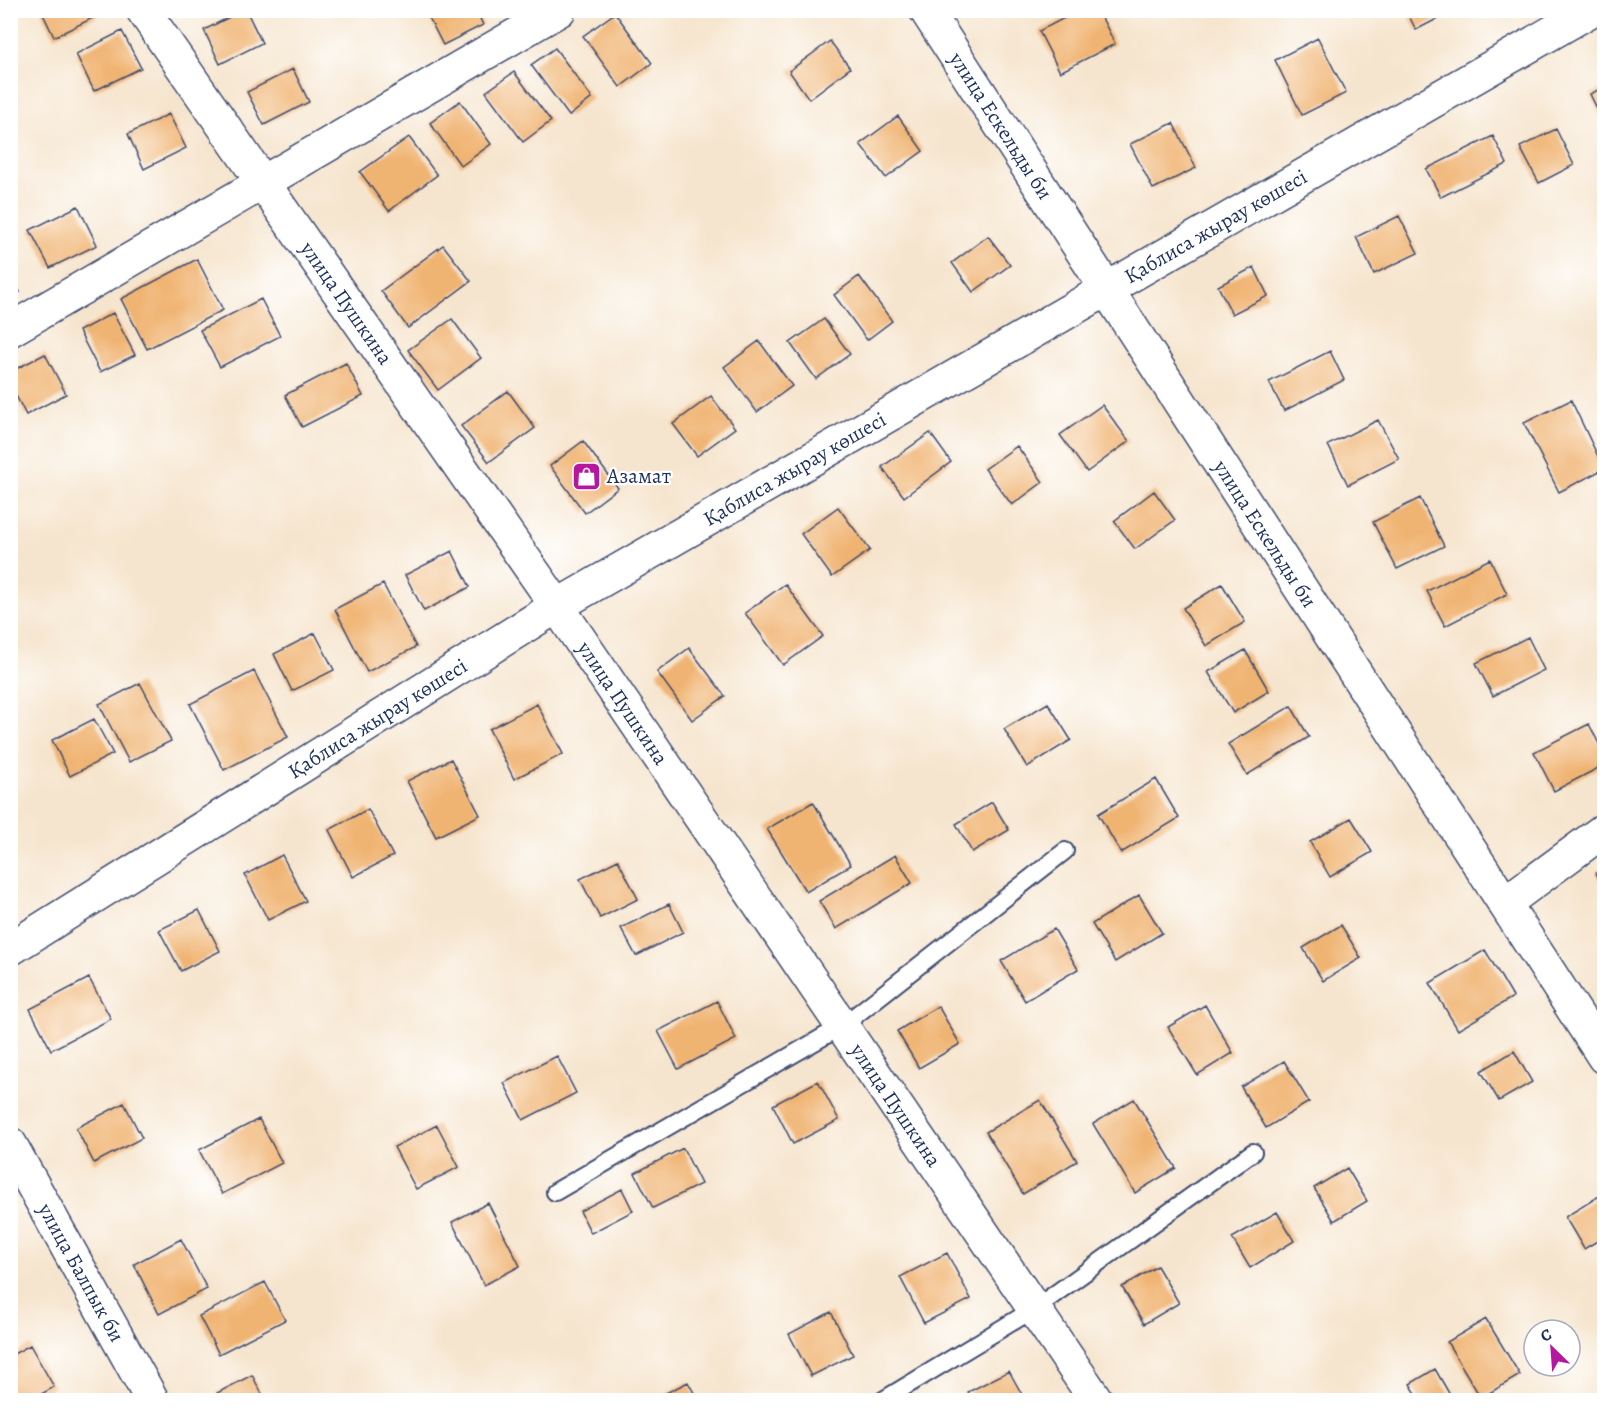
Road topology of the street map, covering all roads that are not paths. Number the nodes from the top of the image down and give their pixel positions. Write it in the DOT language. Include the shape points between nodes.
graph roads {
  1 [pos="142,10"];
  2 [pos="559,10"];
  3 [pos="926,10"];
  4 [pos="1590,10"];
  5 [pos="262,183"];
  6 [pos="1106,289"];
  7 [pos="10,330"];
  8 [pos="557,606"];
  9 [pos="1605,830"];
  10 [pos="1065,851"];
  11 [pos="1504,903"];
  12 [pos="10,949"];
  13 [pos="842,1026"];
  14 [pos="1605,1057"];
  15 [pos="10,1144"];
  16 [pos="1253,1152"];
  17 [pos="555,1192"];
  18 [pos="1035,1309"];
  19 [pos="153,1401"];
  20 [pos="883,1401"];
  21 [pos="1096,1401"];
  1 -- 5 [label="street, улица Пушкина"];
  2 -- 5 [label="street"];
  3 -- 6 [label="street, улица Ескельды би"];
  4 -- 6 [label="street, Қаблиса жырау көшесі"];
  5 -- 7 [label="street"];
  5 -- 8 [label="street, улица Пушкина"];
  6 -- 8 [label="street, Қаблиса жырау көшесі"];
  6 -- 11 [label="street, улица Ескельды би"];
  8 -- 12 [label="street, Қаблиса жырау көшесі"];
  8 -- 13 [label="street, улица Пушкина"];
  9 -- 11 [label="street"];
  10 -- 13 [label="lane"];
  11 -- 14 [label="street, улица Ескельды би"];
  13 -- 17 [label="lane"];
  13 -- 18 [label="street, улица Пушкина"];
  15 -- 19 [label="street, улица Балпык би"];
  16 -- 18 [label="lane"];
  18 -- 20 [label="lane"];
  18 -- 21 [label="street, улица Пушкина"];
}
